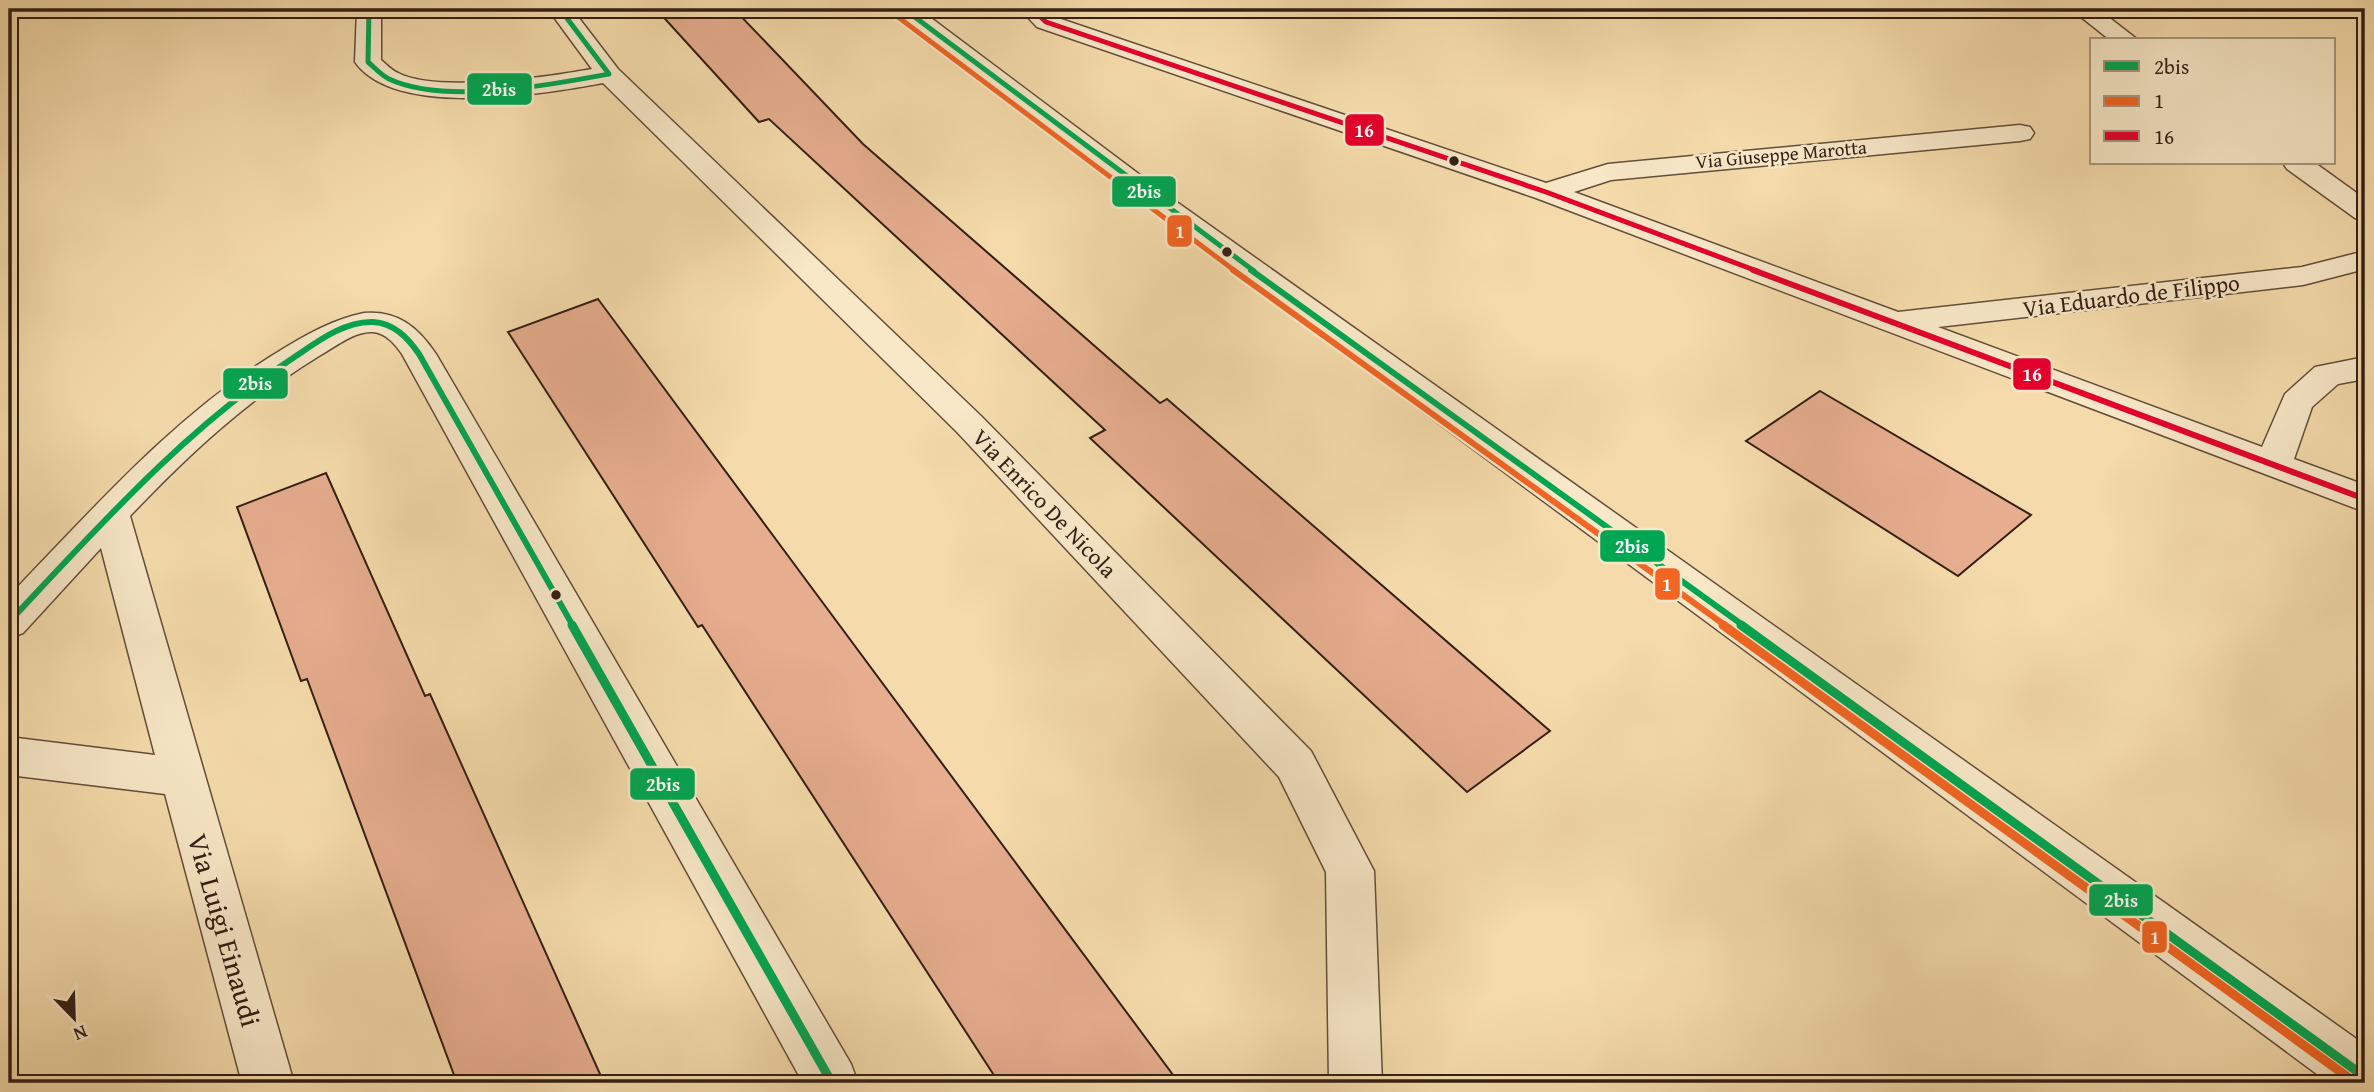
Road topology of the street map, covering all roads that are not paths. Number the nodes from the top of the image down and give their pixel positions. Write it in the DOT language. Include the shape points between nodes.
graph roads {
  1 [pos="369,9"];
  2 [pos="560,9"];
  3 [pos="904,9"];
  4 [pos="1032,9"];
  5 [pos="2082,9"];
  6 [pos="2123,38"];
  7 [pos="609,74"];
  8 [pos="2020,133"];
  9 [pos="2298,164"];
  10 [pos="1546,192"];
  11 [pos="2365,212"];
  12 [pos="2365,260"];
  13 [pos="1895,322"];
  14 [pos="2365,368"];
  15 [pos="2274,464"];
  16 [pos="2365,499"];
  17 [pos="111,515"];
  18 [pos="9,622"];
  19 [pos="9,756"];
  20 [pos="183,777"];
  21 [pos="2365,1077"];
  22 [pos="268,1083"];
  23 [pos="832,1083"];
  24 [pos="1356,1083"];
  1 -- 7 [label="street" via="368,62 392,81 455,90 506,89"];
  2 -- 7 [label="street, Via Enrico De Nicola"];
  3 -- 21 [label="street" via="1165,208"];
  4 -- 10 [label="street" via="1046,22"];
  5 -- 6 [label="street"];
  7 -- 24 [label="street, Via Enrico De Nicola" via="969,424 1295,764 1350,870"];
  8 -- 10 [label="street, Via Giuseppe Marotta" via="1608,172"];
  9 -- 11 [label="street"];
  10 -- 13 [label="street"];
  12 -- 13 [label="street, Via Eduardo de Filippo" via="2303,276"];
  13 -- 15 [label="street"];
  14 -- 15 [label="street" via="2327,375 2297,402"];
  15 -- 16 [label="street"];
  17 -- 18 [label="street"];
  17 -- 20 [label="street, Via Luigi Einaudi"];
  17 -- 23 [label="street" via="189,433 279,363 358,324 377,323 403,331"];
  19 -- 20 [label="street"];
  20 -- 22 [label="street, Via Luigi Einaudi"];
}
